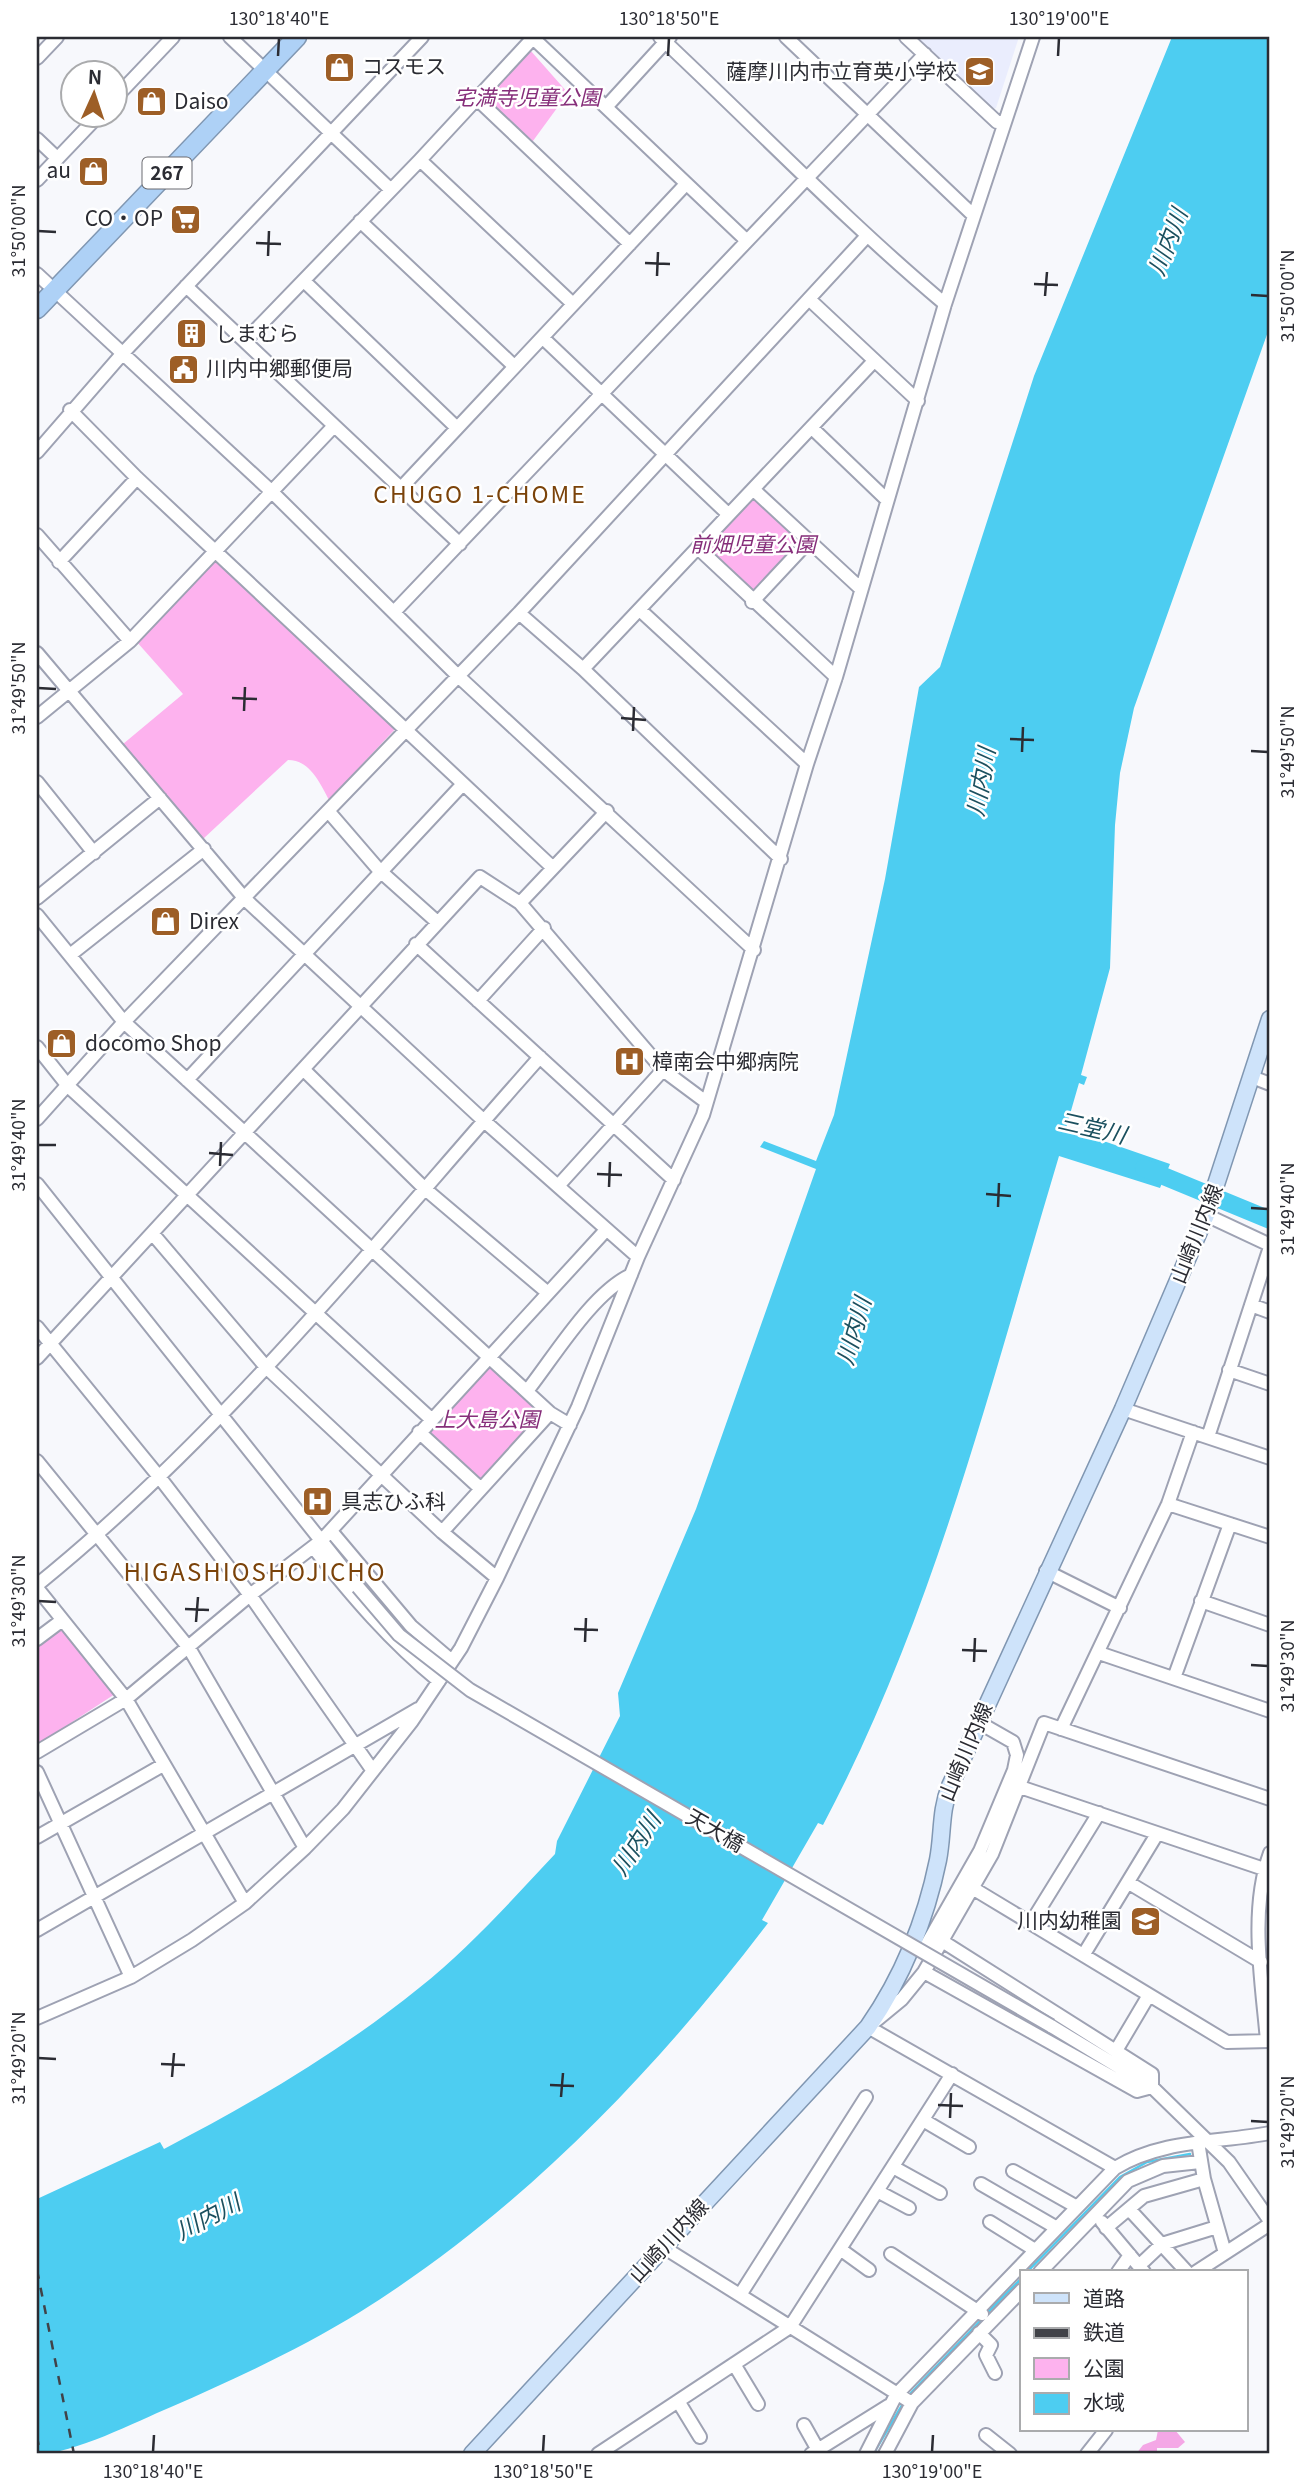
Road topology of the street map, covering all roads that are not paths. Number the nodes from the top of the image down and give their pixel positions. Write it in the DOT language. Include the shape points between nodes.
graph roads {
  1 [pos="173,37"];
  2 [pos="230,37"];
  3 [pos="298,37"];
  4 [pos="422,37"];
  5 [pos="533,37"];
  6 [pos="786,37"];
  7 [pos="906,37"];
  8 [pos="1033,37"];
  9 [pos="53,38"];
  10 [pos="665,38"];
  11 [pos="925,54"];
  12 [pos="37,58"];
  13 [pos="267,70"];
  14 [pos="130,82"];
  15 [pos="477,99"];
  16 [pos="607,106"];
  17 [pos="867,115"];
  18 [pos="1004,122"];
  19 [pos="84,130"];
  20 [pos="331,131"];
  21 [pos="37,139"];
  22 [pos="57,158"];
  23 [pos="420,160"];
  24 [pos="808,177"];
  25 [pos="37,180"];
  26 [pos="686,184"];
  27 [pos="390,189"];
  28 [pos="972,214"];
  29 [pos="360,221"];
  30 [pos="866,237"];
  31 [pos="747,241"];
  32 [pos="630,244"];
  33 [pos="37,274"];
  34 [pos="305,282"];
  35 [pos="186,286"];
  36 [pos="55,289"];
  37 [pos="810,300"];
  38 [pos="573,304"];
  39 [pos="945,304"];
  40 [pos="37,309"];
  41 [pos="543,338"];
  42 [pos="245,341"];
  43 [pos="123,353"];
  44 [pos="874,362"];
  45 [pos="514,366"];
  46 [pos="603,394"];
  47 [pos="918,401"];
  48 [pos="70,410"];
  49 [pos="334,426"];
  50 [pos="457,428"];
  51 [pos="812,428"];
  52 [pos="37,452"];
  53 [pos="666,453"];
  54 [pos="137,478"];
  55 [pos="401,488"];
  56 [pos="754,490"];
  57 [pos="271,491"];
  58 [pos="886,499"];
  59 [pos="728,514"];
  60 [pos="37,535"];
  61 [pos="808,542"];
  62 [pos="460,544"];
  63 [pos="699,549"];
  64 [pos="216,550"];
  65 [pos="59,562"];
  66 [pos="861,589"];
  67 [pos="752,602"];
  68 [pos="395,611"];
  69 [pos="641,611"];
  70 [pos="519,613"];
  71 [pos="130,641"];
  72 [pos="37,653"];
  73 [pos="583,669"];
  74 [pos="457,675"];
  75 [pos="836,677"];
  76 [pos="68,691"];
  77 [pos="37,717"];
  78 [pos="406,730"];
  79 [pos="807,764"];
  80 [pos="37,782"];
  81 [pos="462,785"];
  82 [pos="160,799"];
  83 [pos="607,811"];
  84 [pos="329,812"];
  85 [pos="204,849"];
  86 [pos="94,853"];
  87 [pos="780,859"];
  88 [pos="552,867"];
  89 [pos="379,870"];
  90 [pos="37,898"];
  91 [pos="245,899"];
  92 [pos="520,903"];
  93 [pos="37,915"];
  94 [pos="436,921"];
  95 [pos="544,928"];
  96 [pos="416,944"];
  97 [pos="754,950"];
  98 [pos="302,953"];
  99 [pos="70,955"];
  100 [pos="478,1001"];
  101 [pos="362,1006"];
  102 [pos="1270,1019"];
  103 [pos="124,1022"];
  104 [pos="37,1047"];
  105 [pos="540,1057"];
  106 [pos="303,1069"];
  107 [pos="663,1070"];
  108 [pos="1252,1077"];
  109 [pos="187,1080"];
  110 [pos="1270,1084"];
  111 [pos="68,1086"];
  112 [pos="706,1102"];
  113 [pos="37,1119"];
  114 [pos="483,1121"];
  115 [pos="612,1126"];
  116 [pos="246,1132"];
  117 [pos="674,1180"];
  118 [pos="37,1184"];
  119 [pos="558,1186"];
  120 [pos="424,1188"];
  121 [pos="187,1194"];
  122 [pos="1206,1215"];
  123 [pos="606,1230"];
  124 [pos="152,1233"];
  125 [pos="1270,1246"];
  126 [pos="370,1250"];
  127 [pos="638,1257"];
  128 [pos="109,1275"];
  129 [pos="631,1275"];
  130 [pos="548,1293"];
  131 [pos="1251,1305"];
  132 [pos="315,1311"];
  133 [pos="1270,1312"];
  134 [pos="37,1327"];
  135 [pos="51,1343"];
  136 [pos="490,1356"];
  137 [pos="37,1358"];
  138 [pos="266,1367"];
  139 [pos="1229,1370"];
  140 [pos="1270,1384"];
  141 [pos="527,1391"];
  142 [pos="1123,1409"];
  143 [pos="550,1413"];
  144 [pos="222,1414"];
  145 [pos="431,1419"];
  146 [pos="570,1425"];
  147 [pos="419,1432"];
  148 [pos="1193,1432"];
  149 [pos="1208,1437"];
  150 [pos="1270,1458"];
  151 [pos="39,1468"];
  152 [pos="382,1474"];
  153 [pos="160,1478"];
  154 [pos="481,1489"];
  155 [pos="1168,1504"];
  156 [pos="1230,1524"];
  157 [pos="442,1532"];
  158 [pos="99,1534"];
  159 [pos="1270,1537"];
  160 [pos="322,1539"];
  161 [pos="1046,1571"];
  162 [pos="497,1577"];
  163 [pos="37,1586"];
  164 [pos="250,1595"];
  165 [pos="1201,1601"];
  166 [pos="1120,1608"];
  167 [pos="61,1621"];
  168 [pos="1270,1625"];
  169 [pos="37,1639"];
  170 [pos="189,1648"];
  171 [pos="1099,1653"];
  172 [pos="453,1661"];
  173 [pos="1174,1678"];
  174 [pos="439,1681"];
  175 [pos="126,1699"];
  176 [pos="421,1708"];
  177 [pos="1270,1711"];
  178 [pos="978,1722"];
  179 [pos="1061,1729"];
  180 [pos="356,1744"];
  181 [pos="37,1752"];
  182 [pos="163,1765"];
  183 [pos="373,1771"];
  184 [pos="37,1772"];
  185 [pos="1020,1787"];
  186 [pos="272,1794"];
  187 [pos="1270,1799"];
  188 [pos="1099,1813"];
  189 [pos="60,1824"];
  190 [pos="205,1834"];
  191 [pos="1157,1834"];
  192 [pos="37,1838"];
  193 [pos="305,1848"];
  194 [pos="1270,1853"];
  195 [pos="1264,1869"];
  196 [pos="1129,1883"];
  197 [pos="974,1889"];
  198 [pos="95,1896"];
  199 [pos="245,1903"];
  200 [pos="1265,1905"];
  201 [pos="1031,1923"];
  202 [pos="37,1930"];
  203 [pos="943,1941"];
  204 [pos="923,1951"];
  205 [pos="1084,1954"];
  206 [pos="1261,1962"];
  207 [pos="924,1972"];
  208 [pos="131,1977"];
  209 [pos="1149,1995"];
  210 [pos="37,2018"];
  211 [pos="868,2028"];
  212 [pos="1269,2041"];
  213 [pos="1117,2049"];
  214 [pos="953,2074"];
  215 [pos="1152,2087"];
  216 [pos="866,2097"];
  217 [pos="923,2120"];
  218 [pos="1270,2133"];
  219 [pos="1204,2142"];
  220 [pos="969,2147"];
  221 [pos="1200,2162"];
  222 [pos="893,2167"];
  223 [pos="1115,2168"];
  224 [pos="1013,2171"];
  225 [pos="1204,2179"];
  226 [pos="981,2184"];
  227 [pos="877,2191"];
  228 [pos="940,2193"];
  229 [pos="1081,2204"];
  230 [pos="909,2208"];
  231 [pos="1129,2208"];
  232 [pos="1094,2213"];
  233 [pos="990,2222"];
  234 [pos="1270,2222"];
  235 [pos="1217,2227"];
  236 [pos="1057,2228"];
  237 [pos="1106,2228"];
  238 [pos="1162,2244"];
  239 [pos="663,2247"];
  240 [pos="840,2249"];
  241 [pos="1035,2250"];
  242 [pos="1225,2253"];
  243 [pos="891,2254"];
  244 [pos="1130,2255"];
  245 [pos="1144,2267"];
  246 [pos="869,2270"];
  247 [pos="1042,2270"];
  248 [pos="1119,2270"];
  249 [pos="1185,2270"];
  250 [pos="1199,2270"];
  251 [pos="1020,2292"];
  252 [pos="740,2295"];
  253 [pos="977,2308"];
  254 [pos="989,2322"];
  255 [pos="790,2327"];
  256 [pos="979,2333"];
  257 [pos="734,2364"];
  258 [pos="995,2373"];
  259 [pos="897,2395"];
  260 [pos="678,2401"];
  261 [pos="912,2403"];
  262 [pos="758,2404"];
  263 [pos="888,2406"];
  264 [pos="804,2425"];
  265 [pos="1104,2432"];
  266 [pos="986,2435"];
  267 [pos="699,2437"];
  268 [pos="814,2452"];
  269 [pos="472,2454"];
  270 [pos="598,2454"];
  271 [pos="866,2454"];
  272 [pos="885,2454"];
  273 [pos="1010,2454"];
  274 [pos="1087,2454"];
  1 -- 14 [label="street"];
  2 -- 13 [label="street"];
  3 -- 13 [label="highway, 267"];
  4 -- 20 [label="street"];
  5 -- 15 [label="street"];
  5 -- 16 [label="street"];
  6 -- 17 [label="street"];
  7 -- 11 [label="street"];
  8 -- 18 [label="street"];
  9 -- 12 [label="street"];
  10 -- 16 [label="street"];
  10 -- 24 [label="street"];
  11 -- 17 [label="street"];
  11 -- 18 [label="street" via="997,122"];
  13 -- 20 [label="street"];
  13 -- 36 [label="highway, 267"];
  15 -- 23 [label="street"];
  15 -- 32 [label="street"];
  16 -- 26 [label="street"];
  17 -- 24 [label="street"];
  17 -- 28 [label="street"];
  18 -- 28 [label="street"];
  19 -- 22 [label="street"];
  20 -- 27 [label="street"];
  20 -- 35 [label="street"];
  21 -- 22 [label="street"];
  22 -- 25 [label="street"];
  23 -- 27 [label="street"];
  23 -- 38 [label="street"];
  24 -- 30 [label="street"];
  24 -- 31 [label="street"];
  26 -- 31 [label="street"];
  26 -- 32 [label="street"];
  27 -- 29 [label="street"];
  28 -- 39 [label="street"];
  29 -- 34 [label="street"];
  29 -- 45 [label="street"];
  30 -- 37 [label="street"];
  30 -- 39 [label="street"];
  31 -- 46 [label="street"];
  32 -- 38 [label="street"];
  33 -- 36 [label="street"];
  34 -- 42 [label="street"];
  34 -- 50 [label="street"];
  35 -- 42 [label="street"];
  35 -- 43 [label="street"];
  36 -- 40 [label="highway, 267"];
  36 -- 43 [label="street"];
  37 -- 44 [label="street"];
  37 -- 53 [label="street"];
  38 -- 41 [label="street"];
  39 -- 47 [label="street"];
  41 -- 45 [label="street"];
  41 -- 46 [label="street"];
  42 -- 49 [label="street"];
  43 -- 48 [label="street"];
  43 -- 57 [label="street"];
  44 -- 47 [label="street"];
  44 -- 51 [label="street"];
  45 -- 50 [label="street"];
  46 -- 53 [label="street"];
  46 -- 62 [label="street"];
  47 -- 58 [label="street"];
  48 -- 52 [label="street"];
  48 -- 54 [label="street"];
  49 -- 55 [label="street"];
  49 -- 57 [label="street"];
  50 -- 55 [label="street"];
  51 -- 56 [label="street"];
  51 -- 58 [label="street"];
  53 -- 59 [label="street"];
  53 -- 70 [label="street"];
  54 -- 64 [label="street"];
  54 -- 65 [label="street"];
  55 -- 62 [label="street"];
  56 -- 59 [label="street"];
  56 -- 61 [label="street"];
  57 -- 64 [label="street"];
  57 -- 68 [label="street"];
  58 -- 66 [label="street"];
  59 -- 63 [label="street"];
  60 -- 65 [label="street"];
  61 -- 66 [label="street"];
  61 -- 67 [label="street"];
  62 -- 68 [label="street"];
  63 -- 67 [label="street"];
  63 -- 69 [label="street"];
  64 -- 71 [label="street"];
  64 -- 78 [label="street"];
  65 -- 71 [label="street"];
  66 -- 75 [label="street"];
  67 -- 75 [label="street"];
  68 -- 74 [label="street"];
  69 -- 73 [label="street"];
  69 -- 79 [label="street"];
  70 -- 73 [label="street"];
  70 -- 74 [label="street"];
  71 -- 76 [label="street"];
  72 -- 76 [label="street"];
  73 -- 87 [label="street"];
  74 -- 78 [label="street"];
  74 -- 83 [label="street"];
  75 -- 79 [label="street"];
  76 -- 77 [label="street"];
  76 -- 82 [label="street"];
  78 -- 81 [label="street"];
  78 -- 84 [label="street"];
  79 -- 87 [label="street"];
  80 -- 86 [label="street"];
  81 -- 88 [label="street"];
  81 -- 89 [label="street"];
  82 -- 85 [label="street"];
  82 -- 86 [label="street"];
  83 -- 88 [label="street"];
  83 -- 97 [label="street"];
  84 -- 89 [label="street"];
  84 -- 91 [label="street"];
  85 -- 91 [label="street"];
  85 -- 99 [label="street"];
  86 -- 90 [label="street"];
  87 -- 97 [label="street"];
  88 -- 92 [label="street"];
  89 -- 94 [label="street"];
  89 -- 98 [label="street"];
  91 -- 98 [label="street"];
  91 -- 103 [label="street"];
  92 -- 94 [label="street" via="480,877"];
  92 -- 95 [label="street"];
  93 -- 99 [label="street"];
  94 -- 96 [label="street"];
  95 -- 100 [label="street"];
  95 -- 107 [label="street"];
  96 -- 100 [label="street"];
  96 -- 101 [label="street"];
  97 -- 112 [label="street"];
  98 -- 101 [label="street"];
  98 -- 109 [label="street"];
  99 -- 103 [label="street"];
  100 -- 105 [label="street"];
  101 -- 106 [label="street"];
  101 -- 114 [label="street"];
  102 -- 108 [label="main road, 山崎川内線"];
  103 -- 109 [label="street"];
  103 -- 111 [label="street"];
  104 -- 111 [label="street"];
  105 -- 114 [label="street"];
  105 -- 115 [label="street"];
  106 -- 116 [label="street"];
  106 -- 120 [label="street"];
  107 -- 112 [label="street"];
  107 -- 115 [label="street"];
  108 -- 110 [label="street"];
  108 -- 122 [label="main road, 山崎川内線"];
  109 -- 116 [label="street"];
  111 -- 113 [label="street"];
  111 -- 121 [label="street"];
  112 -- 117 [label="street"];
  114 -- 119 [label="street"];
  114 -- 120 [label="street"];
  115 -- 117 [label="street"];
  115 -- 119 [label="street"];
  116 -- 121 [label="street"];
  116 -- 126 [label="street"];
  117 -- 127 [label="street"];
  118 -- 128 [label="street"];
  119 -- 123 [label="street"];
  120 -- 126 [label="street"];
  120 -- 130 [label="street"];
  121 -- 124 [label="street"];
  121 -- 132 [label="street"];
  122 -- 125 [label="street"];
  122 -- 142 [label="main road, 山崎川内線"];
  123 -- 127 [label="street"];
  123 -- 130 [label="street"];
  124 -- 128 [label="street"];
  124 -- 138 [label="street"];
  125 -- 131 [label="street"];
  126 -- 132 [label="street"];
  126 -- 136 [label="street"];
  127 -- 129 [label="street"];
  128 -- 135 [label="street"];
  128 -- 144 [label="street"];
  129 -- 141 [label="street" via="617,1281 587,1314"];
  129 -- 146 [label="street"];
  130 -- 136 [label="street"];
  131 -- 133 [label="street"];
  131 -- 139 [label="street"];
  132 -- 138 [label="street"];
  132 -- 145 [label="street"];
  134 -- 135 [label="street"];
  135 -- 137 [label="street"];
  135 -- 153 [label="street"];
  136 -- 141 [label="street"];
  136 -- 145 [label="street"];
  138 -- 144 [label="street"];
  138 -- 152 [label="street"];
  139 -- 140 [label="street"];
  139 -- 149 [label="street"];
  141 -- 143 [label="street"];
  142 -- 148 [label="street"];
  142 -- 161 [label="main road, 山崎川内線"];
  143 -- 146 [label="street"];
  143 -- 154 [label="street"];
  144 -- 153 [label="street"];
  144 -- 160 [label="street"];
  145 -- 147 [label="street"];
  146 -- 162 [label="street"];
  147 -- 152 [label="street"];
  147 -- 154 [label="street"];
  148 -- 149 [label="street"];
  148 -- 155 [label="street"];
  149 -- 150 [label="street"];
  151 -- 158 [label="street"];
  152 -- 157 [label="street"];
  152 -- 160 [label="street"];
  153 -- 158 [label="street"];
  153 -- 164 [label="street"];
  154 -- 157 [label="street"];
  155 -- 156 [label="street"];
  155 -- 166 [label="street"];
  156 -- 159 [label="street"];
  156 -- 165 [label="street"];
  157 -- 162 [label="street"];
  158 -- 163 [label="street"];
  158 -- 170 [label="street"];
  160 -- 164 [label="street"];
  160 -- 172 [label="street"];
  160 -- 174 [label="street" via="365,1611"];
  160 -- 204 [label="street, 天大橋, bridge" via="399,1635 470,1690"];
  161 -- 166 [label="street"];
  161 -- 178 [label="main road, 山崎川内線"];
  162 -- 172 [label="street"];
  163 -- 167 [label="street"];
  164 -- 170 [label="street"];
  164 -- 180 [label="street"];
  165 -- 168 [label="street"];
  165 -- 173 [label="street"];
  166 -- 171 [label="street"];
  167 -- 169 [label="street"];
  167 -- 175 [label="street"];
  170 -- 175 [label="street"];
  170 -- 186 [label="street"];
  171 -- 173 [label="street"];
  171 -- 179 [label="street"];
  172 -- 174 [label="street"];
  173 -- 177 [label="street"];
  174 -- 176 [label="street"];
  175 -- 181 [label="street"];
  175 -- 182 [label="street"];
  176 -- 180 [label="street"];
  176 -- 183 [label="street"];
  178 -- 204 [label="street" via="1013,1742 1017,1755 1014,1770 980,1851"];
  178 -- 211 [label="main road, 山崎川内線" via="945,1799 932,1885 901,1975"];
  179 -- 185 [label="street" via="1044,1723"];
  179 -- 187 [label="street"];
  180 -- 183 [label="street"];
  180 -- 186 [label="street"];
  182 -- 189 [label="street"];
  182 -- 190 [label="street"];
  183 -- 193 [label="street"];
  184 -- 189 [label="street"];
  185 -- 188 [label="street"];
  185 -- 197 [label="street"];
  186 -- 190 [label="street"];
  186 -- 193 [label="street"];
  188 -- 191 [label="street"];
  188 -- 201 [label="street"];
  189 -- 192 [label="street"];
  189 -- 198 [label="street"];
  190 -- 198 [label="street"];
  190 -- 199 [label="street"];
  191 -- 195 [label="street"];
  191 -- 196 [label="street"];
  193 -- 199 [label="street"];
  194 -- 195 [label="street"];
  195 -- 200 [label="street"];
  196 -- 205 [label="street"];
  196 -- 206 [label="street"];
  197 -- 201 [label="street"];
  197 -- 203 [label="street"];
  198 -- 202 [label="street"];
  198 -- 208 [label="street"];
  199 -- 208 [label="street"];
  200 -- 206 [label="street"];
  201 -- 205 [label="street"];
  203 -- 207 [label="street"];
  203 -- 213 [label="street"];
  204 -- 215 [label="street, 天大橋, bridge"];
  205 -- 209 [label="street"];
  206 -- 212 [label="street"];
  207 -- 211 [label="street" via="902,1999"];
  207 -- 215 [label="street" via="1137,2091"];
  208 -- 210 [label="street"];
  209 -- 212 [label="street" via="1227,2042"];
  209 -- 213 [label="street"];
  211 -- 214 [label="street"];
  211 -- 239 [label="main road, 山崎川内線"];
  213 -- 215 [label="street" via="1152,2074"];
  214 -- 217 [label="street"];
  214 -- 223 [label="street"];
  215 -- 219 [label="street"];
  216 -- 252 [label="street"];
  217 -- 220 [label="street"];
  217 -- 222 [label="street"];
  218 -- 219 [label="street"];
  219 -- 221 [label="street"];
  219 -- 223 [label="street" via="1154,2150"];
  219 -- 234 [label="street"];
  221 -- 225 [label="street"];
  221 -- 232 [label="street" via="1143,2172"];
  222 -- 227 [label="street"];
  222 -- 228 [label="street"];
  223 -- 229 [label="street"];
  224 -- 229 [label="street"];
  225 -- 231 [label="street" via="1144,2196"];
  225 -- 235 [label="street"];
  226 -- 236 [label="street"];
  227 -- 230 [label="street"];
  227 -- 240 [label="street"];
  229 -- 232 [label="street"];
  229 -- 236 [label="street"];
  231 -- 237 [label="street"];
  231 -- 238 [label="street"];
  232 -- 237 [label="street"];
  232 -- 247 [label="street"];
  233 -- 241 [label="street"];
  234 -- 242 [label="street"];
  235 -- 238 [label="street"];
  235 -- 242 [label="street"];
  236 -- 241 [label="street"];
  237 -- 244 [label="street"];
  238 -- 245 [label="street"];
  238 -- 249 [label="street"];
  239 -- 252 [label="street"];
  239 -- 269 [label="main road, 山崎川内線"];
  240 -- 246 [label="street"];
  240 -- 255 [label="street"];
  241 -- 253 [label="street"];
  242 -- 250 [label="street"];
  243 -- 253 [label="street"];
  244 -- 245 [label="street"];
  244 -- 248 [label="street"];
  251 -- 254 [label="street"];
  252 -- 255 [label="street"];
  253 -- 254 [label="street"];
  253 -- 259 [label="street"];
  254 -- 256 [label="street"];
  255 -- 257 [label="street"];
  255 -- 259 [label="street"];
  256 -- 258 [label="street" via="991,2345 986,2355"];
  256 -- 261 [label="street"];
  257 -- 260 [label="street"];
  257 -- 262 [label="street"];
  259 -- 261 [label="street"];
  259 -- 263 [label="street"];
  260 -- 267 [label="street"];
  260 -- 270 [label="street"];
  261 -- 272 [label="street"];
  263 -- 268 [label="street"];
  263 -- 271 [label="street"];
  264 -- 268 [label="street"];
  265 -- 274 [label="street"];
  266 -- 273 [label="street"];
}
